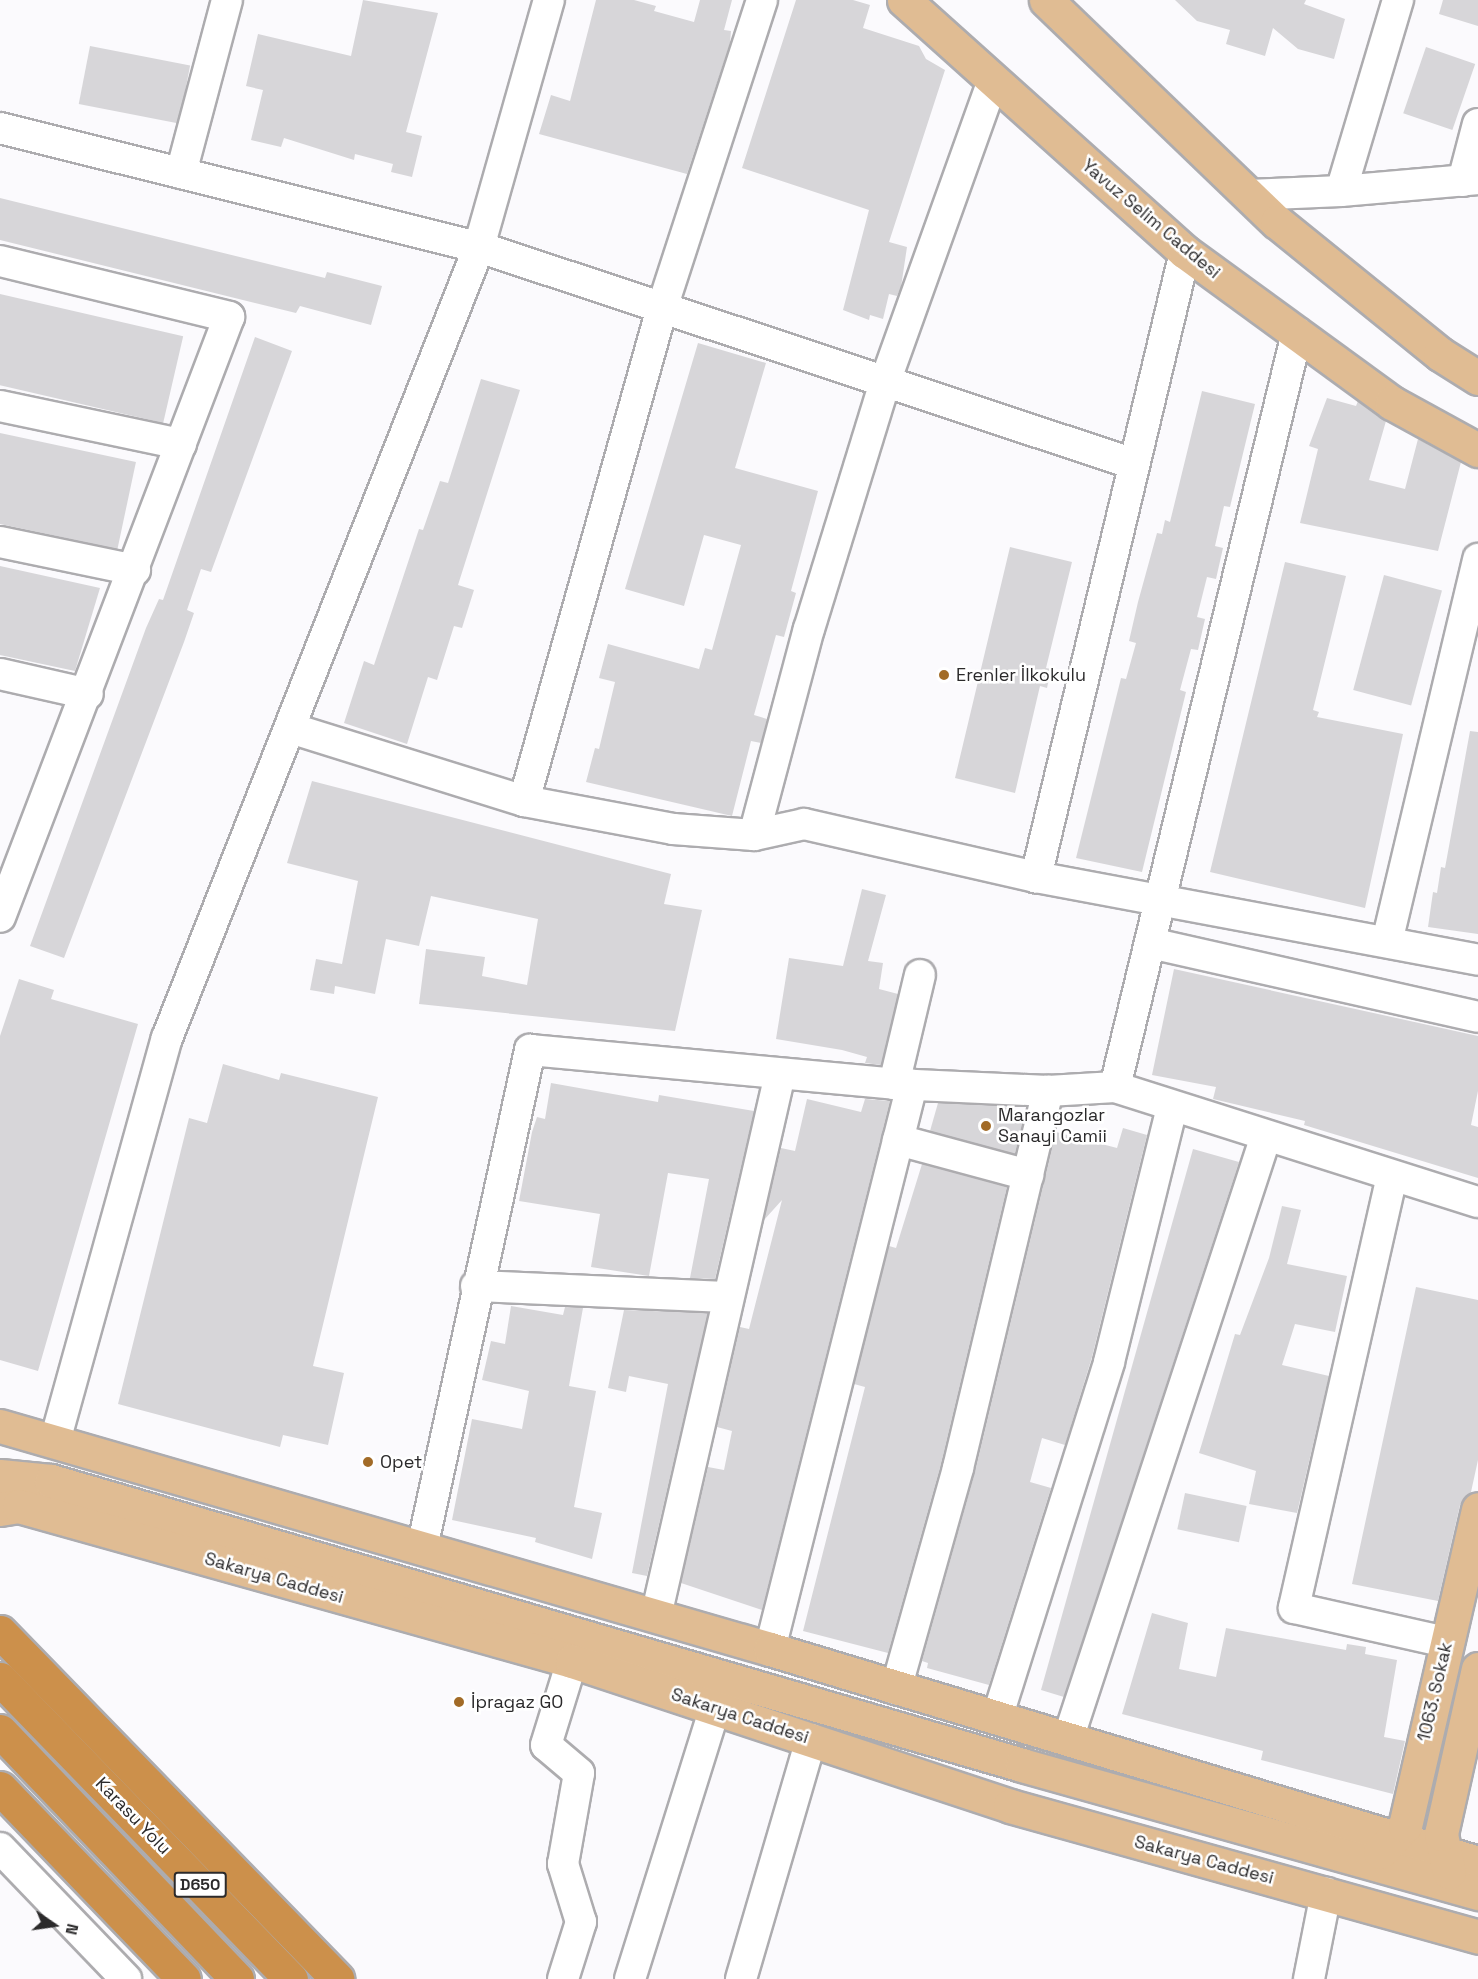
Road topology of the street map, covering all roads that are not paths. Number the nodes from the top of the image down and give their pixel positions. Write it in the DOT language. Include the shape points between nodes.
graph roads {
  1 [pos="227,0"];
  2 [pos="549,0"];
  3 [pos="762,0"];
  4 [pos="904,0"];
  5 [pos="1046,0"];
  6 [pos="1398,0"];
  7 [pos="993,81"];
  8 [pos="1478,124"];
  9 [pos="0,128"];
  10 [pos="181,173"];
  11 [pos="1470,180"];
  12 [pos="1341,191"];
  13 [pos="1250,195"];
  14 [pos="479,247"];
  15 [pos="1185,252"];
  16 [pos="0,261"];
  17 [pos="662,308"];
  18 [pos="1297,333"];
  19 [pos="1478,378"];
  20 [pos="885,382"];
  21 [pos="0,406"];
  22 [pos="182,444"];
  23 [pos="1478,450"];
  24 [pos="1131,464"];
  25 [pos="0,542"];
  26 [pos="1478,559"];
  27 [pos="135,570"];
  28 [pos="0,674"];
  29 [pos="88,694"];
  30 [pos="290,728"];
  31 [pos="524,801"];
  32 [pos="754,835"];
  33 [pos="1036,877"];
  34 [pos="1162,901"];
  35 [pos="0,917"];
  36 [pos="1387,942"];
  37 [pos="1150,943"];
  38 [pos="1478,960"];
  39 [pos="920,975"];
  40 [pos="1478,1017"];
  41 [pos="780,1074"];
  42 [pos="903,1084"];
  43 [pos="1115,1088"];
  44 [pos="1048,1091"];
  45 [pos="1172,1107"];
  46 [pos="1266,1136"];
  47 [pos="898,1140"];
  48 [pos="1028,1175"];
  49 [pos="1392,1176"];
  50 [pos="1478,1202"];
  51 [pos="476,1286"];
  52 [pos="728,1297"];
  53 [pos="0,1426"];
  54 [pos="55,1442"];
  55 [pos="0,1476"];
  56 [pos="0,1509"];
  57 [pos="1478,1509"];
  58 [pos="422,1548"];
  59 [pos="656,1616"];
  60 [pos="0,1632"];
  61 [pos="1446,1642"];
  62 [pos="770,1649"];
  63 [pos="572,1661"];
  64 [pos="1478,1669"];
  65 [pos="0,1679"];
  66 [pos="896,1689"];
  67 [pos="715,1707"];
  68 [pos="997,1718"];
  69 [pos="0,1731"];
  70 [pos="811,1739"];
  71 [pos="1068,1739"];
  72 [pos="0,1788"];
  73 [pos="1394,1838"];
  74 [pos="0,1848"];
  75 [pos="1445,1854"];
  76 [pos="1370,1862"];
  77 [pos="1478,1863"];
  78 [pos="1465,1889"];
  79 [pos="1326,1893"];
  80 [pos="1478,1936"];
  81 [pos="126,1979"];
  82 [pos="184,1979"];
  83 [pos="237,1979"];
  84 [pos="291,1979"];
  85 [pos="338,1979"];
  86 [pos="563,1979"];
  87 [pos="630,1979"];
  88 [pos="741,1979"];
  89 [pos="1309,1979"];
  1 -- 10 [label="street"];
  2 -- 14 [label="street"];
  3 -- 17 [label="street"];
  4 -- 7 [label="main road, Yavuz Selim Caddesi"];
  5 -- 13 [label="main road"];
  6 -- 12 [label="street"];
  7 -- 15 [label="main road, Yavuz Selim Caddesi"];
  7 -- 20 [label="street"];
  8 -- 11 [label="street"];
  9 -- 10 [label="street"];
  10 -- 14 [label="street"];
  11 -- 12 [label="street"];
  12 -- 13 [label="street"];
  13 -- 19 [label="main road" via="1440,354"];
  14 -- 17 [label="street"];
  14 -- 30 [label="street"];
  15 -- 18 [label="main road, Yavuz Selim Caddesi"];
  15 -- 24 [label="street"];
  16 -- 22 [label="street" via="229,317"];
  17 -- 20 [label="street"];
  17 -- 31 [label="street"];
  18 -- 23 [label="main road, Yavuz Selim Caddesi" via="1392,403"];
  18 -- 34 [label="street"];
  20 -- 24 [label="street"];
  20 -- 32 [label="street" via="809,629"];
  21 -- 22 [label="street"];
  22 -- 27 [label="street"];
  24 -- 33 [label="street"];
  25 -- 27 [label="street"];
  26 -- 36 [label="street"];
  27 -- 29 [label="street"];
  28 -- 29 [label="street"];
  29 -- 35 [label="street"];
  30 -- 31 [label="street"];
  30 -- 54 [label="street" via="167,1038"];
  31 -- 32 [label="street" via="673,829"];
  32 -- 33 [label="street" via="804,824"];
  33 -- 34 [label="street"];
  34 -- 36 [label="street"];
  34 -- 37 [label="street"];
  36 -- 38 [label="street"];
  37 -- 40 [label="street"];
  37 -- 43 [label="street"];
  39 -- 42 [label="street"];
  41 -- 42 [label="street"];
  41 -- 51 [label="street" via="530,1050"];
  41 -- 52 [label="street"];
  42 -- 44 [label="street"];
  42 -- 47 [label="street"];
  43 -- 44 [label="street"];
  43 -- 45 [label="street"];
  44 -- 48 [label="street"];
  45 -- 46 [label="street"];
  45 -- 68 [label="street" via="1109,1362"];
  46 -- 49 [label="street"];
  46 -- 71 [label="street"];
  47 -- 48 [label="street"];
  47 -- 62 [label="street"];
  48 -- 66 [label="street" via="958,1468"];
  49 -- 50 [label="street"];
  49 -- 61 [label="street" via="1294,1608"];
  51 -- 52 [label="street"];
  51 -- 58 [label="street"];
  52 -- 59 [label="street"];
  53 -- 54 [label="main road"];
  54 -- 58 [label="main road"];
  55 -- 76 [label="main road, Sakarya Caddesi" via="51,1481 1022,1765"];
  56 -- 63 [label="main road, Sakarya Caddesi" via="19,1506"];
  57 -- 61 [label="main road, 1063. Sokak"];
  58 -- 59 [label="main road"];
  59 -- 62 [label="main road"];
  60 -- 85 [label="highway"];
  61 -- 73 [label="main road, 1063. Sokak" via="1405,1826"];
  62 -- 66 [label="main road"];
  63 -- 67 [label="main road, Sakarya Caddesi"];
  63 -- 86 [label="street" via="546,1745 579,1773 563,1864 581,1922"];
  64 -- 75 [label="main road, 1063. Sokak" via="1441,1834"];
  65 -- 84 [label="highway, Karasu Yolu / D650"];
  66 -- 68 [label="main road"];
  67 -- 70 [label="main road, Sakarya Caddesi"];
  67 -- 87 [label="street"];
  68 -- 71 [label="main road"];
  69 -- 83 [label="highway, Karasu Yolu / D650"];
  70 -- 79 [label="main road, Sakarya Caddesi" via="1010,1806"];
  70 -- 88 [label="street"];
  71 -- 73 [label="main road"];
  72 -- 82 [label="highway"];
  73 -- 75 [label="main road"];
  73 -- 76 [label="main road, 1063. Sokak"];
  74 -- 81 [label="street"];
  75 -- 77 [label="main road"];
  75 -- 78 [label="main road, 1063. Sokak"];
  76 -- 78 [label="main road, Sakarya Caddesi"];
  79 -- 80 [label="main road, Sakarya Caddesi"];
  79 -- 89 [label="street"];
}
